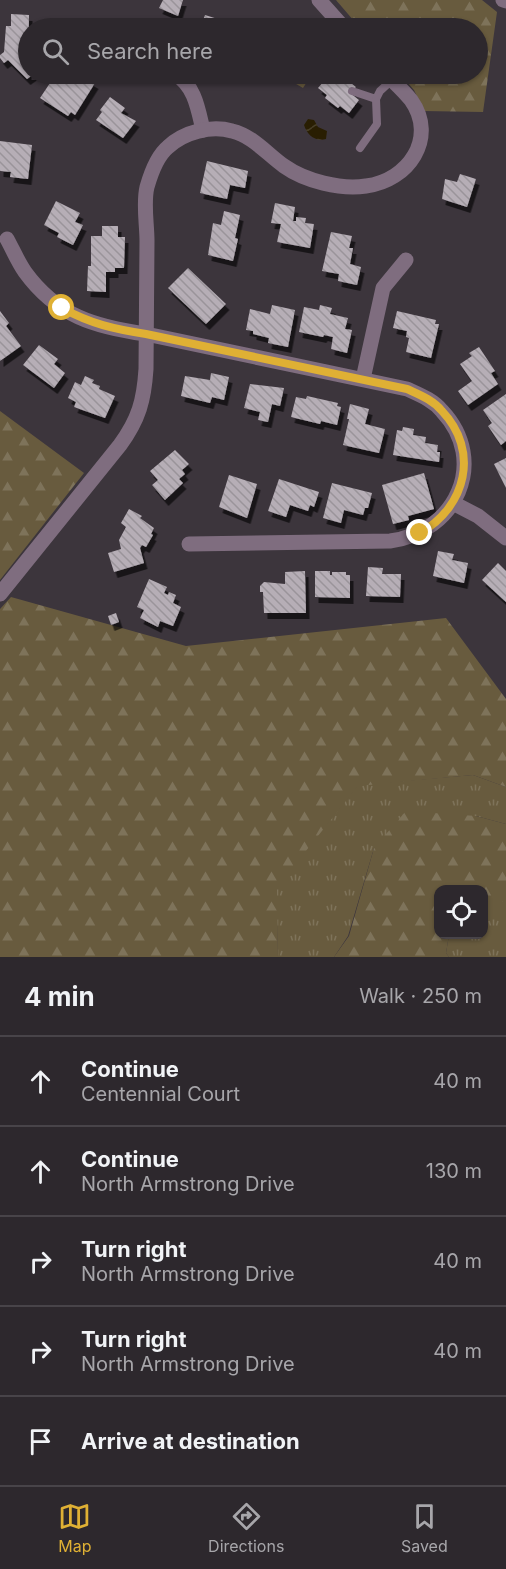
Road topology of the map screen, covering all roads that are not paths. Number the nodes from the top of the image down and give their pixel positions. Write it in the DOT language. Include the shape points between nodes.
graph roads {
  1 [pos="319,0"];
  2 [pos="335,18"];
  3 [pos="187,84"];
  4 [pos="384,84"];
  5 [pos="395,84"];
  6 [pos="352,91"];
  7 [pos="376,99"];
  8 [pos="203,130"];
  9 [pos="360,148"];
  10 [pos="7,239"];
  11 [pos="406,260"];
  12 [pos="146,334"];
  13 [pos="363,379"];
  14 [pos="453,504"];
  15 [pos="506,538"];
  16 [pos="189,544"];
  17 [pos="0,594"];
  1 -- 2 [label="street"];
  3 -- 8 [label="street" via="195,98"];
  4 -- 7 [label="lane"];
  5 -- 8 [label="street" via="418,114 420,142 406,168 380,184 364,187 314,182 246,136 218,129"];
  6 -- 7 [label="lane"];
  7 -- 9 [label="lane" via="377,124"];
  8 -- 12 [label="street" via="183,136 167,147 147,189"];
  10 -- 12 [label="street" via="29,278 62,308 109,329"];
  11 -- 13 [label="street" via="382,288"];
  12 -- 13 [label="street"];
  12 -- 17 [label="street" via="144,391 130,431"];
  13 -- 14 [label="street" via="407,389 434,403 449,418 463,456 460,486"];
  14 -- 15 [label="street" via="478,516"];
  14 -- 16 [label="street" via="430,528 403,539"];
}
